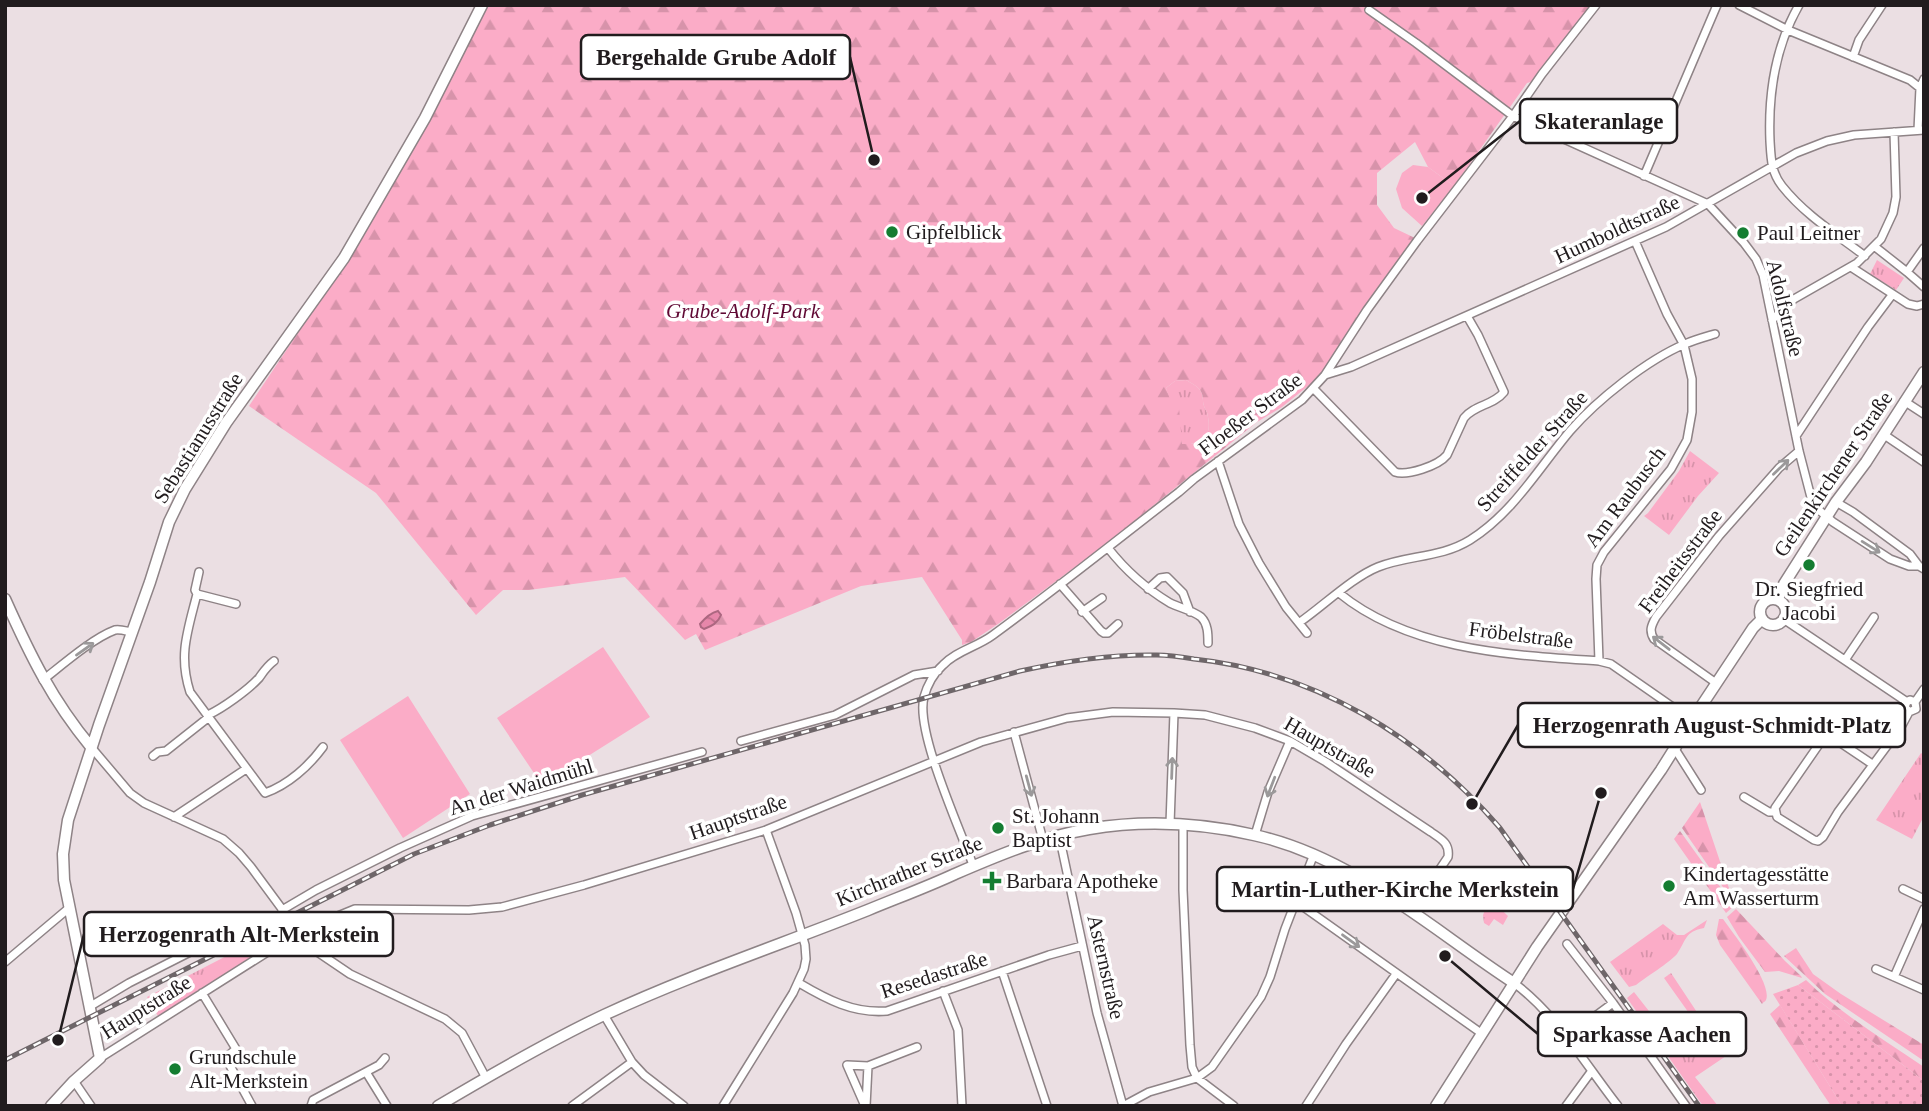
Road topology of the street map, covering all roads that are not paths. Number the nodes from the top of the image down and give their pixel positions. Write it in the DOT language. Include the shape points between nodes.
graph roads {
  1 [pos="482,5"];
  2 [pos="1596,5"];
  3 [pos="1717,5"];
  4 [pos="1739,5"];
  5 [pos="1800,5"];
  6 [pos="1882,5"];
  7 [pos="1369,10"];
  8 [pos="1788,30"];
  9 [pos="1853,57"];
  10 [pos="1924,79"];
  11 [pos="1920,89"];
  12 [pos="1513,116"];
  13 [pos="1921,130"];
  14 [pos="1894,132"];
  15 [pos="1772,167"];
  16 [pos="1644,176"];
  17 [pos="1709,204"];
  18 [pos="1635,242"];
  19 [pos="1874,246"];
  20 [pos="1924,248"];
  21 [pos="1865,256"];
  22 [pos="1852,267"];
  23 [pos="1908,272"];
  24 [pos="1924,287"];
  25 [pos="1892,295"];
  26 [pos="1924,304"];
  27 [pos="1466,316"];
  28 [pos="1772,320"];
  29 [pos="1715,334"];
  30 [pos="1684,345"];
  31 [pos="1924,372"];
  32 [pos="1325,375"];
  33 [pos="1314,388"];
  34 [pos="1904,401"];
  35 [pos="1924,414"];
  36 [pos="1883,434"];
  37 [pos="1796,437"];
  38 [pos="1799,451"];
  39 [pos="1218,461"];
  40 [pos="1924,462"];
  41 [pos="1836,502"];
  42 [pos="1827,517"];
  43 [pos="1108,548"];
  44 [pos="1921,567"];
  45 [pos="199,572"];
  46 [pos="1060,584"];
  47 [pos="1148,589"];
  48 [pos="1339,593"];
  49 [pos="197,594"];
  50 [pos="1102,598"];
  51 [pos="5,599"];
  52 [pos="1778,600"];
  53 [pos="236,604"];
  54 [pos="1083,612"];
  55 [pos="1190,612"];
  56 [pos="1874,617"];
  57 [pos="1762,619"];
  58 [pos="1785,620"];
  59 [pos="1300,622"];
  60 [pos="1118,624"];
  61 [pos="131,632"];
  62 [pos="1307,633"];
  63 [pos="1208,643"];
  64 [pos="1845,660"];
  65 [pos="274,661"];
  66 [pos="1599,661"];
  67 [pos="938,671"];
  68 [pos="43,680"];
  69 [pos="1716,682"];
  70 [pos="1924,689"];
  71 [pos="1912,706"];
  72 [pos="1851,709"];
  73 [pos="1174,713"];
  74 [pos="1924,715"];
  75 [pos="209,716"];
  76 [pos="1693,721"];
  77 [pos="1014,732"];
  78 [pos="1892,738"];
  79 [pos="741,741"];
  80 [pos="1290,741"];
  81 [pos="91,747"];
  82 [pos="323,747"];
  83 [pos="1675,749"];
  84 [pos="702,752"];
  85 [pos="153,756"];
  86 [pos="934,762"];
  87 [pos="1872,764"];
  88 [pos="246,769"];
  89 [pos="1701,790"];
  90 [pos="1744,797"];
  91 [pos="1774,813"];
  92 [pos="174,817"];
  93 [pos="1170,824"];
  94 [pos="1183,825"];
  95 [pos="766,830"];
  96 [pos="1059,835"];
  97 [pos="1255,835"];
  98 [pos="1042,840"];
  99 [pos="1314,854"];
  100 [pos="973,865"];
  101 [pos="1903,889"];
  102 [pos="1924,899"];
  103 [pos="1295,901"];
  104 [pos="69,908"];
  105 [pos="282,909"];
  106 [pos="1924,909"];
  107 [pos="1412,912"];
  108 [pos="299,932"];
  109 [pos="803,936"];
  110 [pos="206,944"];
  111 [pos="1567,944"];
  112 [pos="1082,946"];
  113 [pos="5,962"];
  114 [pos="1877,969"];
  115 [pos="1002,971"];
  116 [pos="1396,974"];
  117 [pos="1894,977"];
  118 [pos="799,983"];
  119 [pos="1514,983"];
  120 [pos="1924,990"];
  121 [pos="943,991"];
  122 [pos="202,993"];
  123 [pos="1613,1003"];
  124 [pos="89,1007"];
  125 [pos="604,1015"];
  126 [pos="1481,1033"];
  127 [pos="1567,1037"];
  128 [pos="917,1047"];
  129 [pos="100,1058"];
  130 [pos="385,1058"];
  131 [pos="632,1062"];
  132 [pos="868,1066"];
  133 [pos="366,1072"];
  134 [pos="1591,1072"];
  135 [pos="486,1078"];
  136 [pos="1197,1078"];
  137 [pos="74,1081"];
  138 [pos="51,1106"];
  139 [pos="92,1106"];
  140 [pos="252,1106"];
  141 [pos="311,1106"];
  142 [pos="387,1106"];
  143 [pos="438,1106"];
  144 [pos="572,1106"];
  145 [pos="684,1106"];
  146 [pos="723,1106"];
  147 [pos="866,1106"];
  148 [pos="962,1106"];
  149 [pos="1047,1106"];
  150 [pos="1123,1106"];
  151 [pos="1234,1106"];
  152 [pos="1306,1106"];
  153 [pos="1436,1106"];
  154 [pos="1566,1106"];
  155 [pos="1618,1106"];
  156 [pos="1686,1106"];
  1 -- 61 [label="main road, Sebastianusstraße" via="425,118 344,258 226,423 185,489 166,529"];
  2 -- 12 [label="street, Floeßer Straße"];
  3 -- 16 [label="street"];
  4 -- 8 [label="street"];
  5 -- 8 [label="street"];
  6 -- 9 [label="street"];
  7 -- 12 [label="street, Adolfstraße"];
  8 -- 9 [label="street"];
  8 -- 15 [label="street" via="1772,79"];
  9 -- 11 [label="street" via="1910,80"];
  10 -- 11 [label="street"];
  11 -- 13 [label="street"];
  12 -- 16 [label="street, Adolfstraße"];
  12 -- 32 [label="street, Floeßer Straße" via="1367,310"];
  13 -- 14 [label="street, Humboldtstraße"];
  14 -- 15 [label="street, Humboldtstraße" via="1827,141"];
  14 -- 19 [label="street" via="1896,197 1893,213"];
  15 -- 17 [label="street, Humboldtstraße"];
  15 -- 21 [label="street" via="1805,211"];
  16 -- 17 [label="street, Adolfstraße"];
  17 -- 18 [label="street, Humboldtstraße"];
  17 -- 28 [label="street, Adolfstraße" via="1756,259"];
  18 -- 27 [label="street, Humboldtstraße"];
  18 -- 30 [label="street, Am Raubusch"];
  19 -- 21 [label="street"];
  19 -- 23 [label="street"];
  20 -- 23 [label="street"];
  21 -- 22 [label="street"];
  22 -- 25 [label="street"];
  22 -- 28 [label="street" via="1794,299"];
  23 -- 24 [label="street"];
  25 -- 26 [label="street" via="1908,304"];
  25 -- 37 [label="street"];
  27 -- 32 [label="street, Humboldtstraße" via="1351,368"];
  27 -- 33 [label="street" via="1504,392 1468,413 1443,460 1407,473 1395,472"];
  28 -- 37 [label="street, Adolfstraße"];
  29 -- 30 [label="street, Streiffelder Straße"];
  30 -- 48 [label="street, Streiffelder Straße" via="1604,397 1572,429 1521,496 1470,541 1447,552 1375,568"];
  30 -- 66 [label="street, Am Raubusch" via="1692,379 1687,440 1597,565"];
  31 -- 34 [label="main road, Geilenkirchener Straße"];
  32 -- 33 [label="street, Floeßer Straße"];
  33 -- 39 [label="street, Floeßer Straße"];
  34 -- 35 [label="street"];
  34 -- 36 [label="main road, Geilenkirchener Straße"];
  36 -- 40 [label="street"];
  36 -- 41 [label="main road, Geilenkirchener Straße"];
  37 -- 38 [label="street, Adolfstraße"];
  38 -- 42 [label="street, Adolfstraße" via="1813,505"];
  69 -- 38 [label="street, Freiheitsstraße, one-way" via="1654,639 1651,627 1719,536"];
  39 -- 43 [label="street, Floeßer Straße"];
  39 -- 59 [label="street" via="1242,532 1275,590"];
  41 -- 42 [label="main road, Geilenkirchener Straße"];
  41 -- 44 [label="street" via="1910,554"];
  42 -- 44 [label="street, one-way" via="1890,559"];
  42 -- 52 [label="main road, Geilenkirchener Straße"];
  43 -- 46 [label="street, Floeßer Straße"];
  43 -- 47 [label="street"];
  45 -- 49 [label="street"];
  46 -- 54 [label="street"];
  46 -- 67 [label="street, Floeßer Straße"];
  47 -- 55 [label="street"];
  47 -- 55 [label="street" via="1167,577 1183,593"];
  48 -- 59 [label="street, Streiffelder Straße"];
  48 -- 66 [label="street, Fröbelstraße" via="1388,623 1423,636 1489,652"];
  49 -- 53 [label="street"];
  49 -- 75 [label="street" via="183,662 190,692"];
  50 -- 54 [label="street"];
  51 -- 68 [label="main road"];
  52 -- 57 [label="main road" via="1763,604"];
  52 -- 58 [label="main road" via="1786,608"];
  54 -- 60 [label="street" via="1104,634"];
  55 -- 63 [label="street" via="1205,623"];
  56 -- 64 [label="street"];
  57 -- 58 [label="main road" via="1773,626"];
  57 -- 69 [label="main road"];
  58 -- 64 [label="street"];
  59 -- 62 [label="street"];
  68 -- 61 [label="street, one-way" via="96,640 115,630"];
  61 -- 81 [label="main road, Sebastianusstraße"];
  64 -- 71 [label="street"];
  65 -- 75 [label="street"];
  66 -- 76 [label="street, Fröbelstraße" via="1611,664"];
  67 -- 79 [label="street" via="914,675 835,715"];
  67 -- 86 [label="street, Floeßer Straße" via="923,708"];
  68 -- 81 [label="main road"];
  69 -- 76 [label="main road"];
  70 -- 71 [label="street"];
  71 -- 74 [label="street"];
  71 -- 78 [label="street"];
  72 -- 78 [label="street"];
  73 -- 77 [label="street, Hauptstraße" via="1113,712"];
  73 -- 80 [label="street, Hauptstraße" via="1205,715"];
  93 -- 73 [label="street, one-way"];
  75 -- 85 [label="street"];
  75 -- 88 [label="street"];
  76 -- 83 [label="main road"];
  77 -- 86 [label="street, Hauptstraße"];
  77 -- 98 [label="street, one-way"];
  78 -- 87 [label="street"];
  80 -- 97 [label="street, one-way"];
  80 -- 107 [label="street, Hauptstraße" via="1446,842 1448,857"];
  81 -- 92 [label="street" via="130,793"];
  81 -- 104 [label="main road, Sebastianusstraße" via="68,820 63,854"];
  82 -- 88 [label="street" via="296,776 265,793"];
  83 -- 89 [label="street"];
  83 -- 119 [label="main road"];
  84 -- 105 [label="street, An der Waidmühl" via="472,816"];
  86 -- 95 [label="street, Hauptstraße"];
  86 -- 100 [label="street, Floeßer Straße"];
  87 -- 91 [label="street" via="1828,737"];
  87 -- 91 [label="street" via="1818,841"];
  88 -- 92 [label="street"];
  90 -- 91 [label="street"];
  92 -- 105 [label="street" via="223,839"];
  93 -- 94 [label="main road, Kirchrather Straße"];
  93 -- 96 [label="main road, Kirchrather Straße"];
  94 -- 97 [label="main road, Kirchrather Straße"];
  94 -- 136 [label="street" via="1189,1026"];
  95 -- 108 [label="street, Hauptstraße" via="502,907 355,909"];
  95 -- 109 [label="street"];
  96 -- 98 [label="main road, Kirchrather Straße"];
  96 -- 112 [label="street, Asternstraße"];
  97 -- 99 [label="main road, Kirchrather Straße"];
  98 -- 100 [label="main road, Kirchrather Straße"];
  99 -- 103 [label="street"];
  99 -- 107 [label="main road, Kirchrather Straße"];
  100 -- 109 [label="main road, Kirchrather Straße"];
  101 -- 102 [label="street"];
  103 -- 116 [label="street, one-way"];
  103 -- 136 [label="street" via="1261,997 1212,1067"];
  104 -- 113 [label="street"];
  104 -- 124 [label="main road, Sebastianusstraße"];
  105 -- 108 [label="street"];
  106 -- 117 [label="street"];
  107 -- 119 [label="main road, Kirchrather Straße"];
  108 -- 122 [label="street, Hauptstraße"];
  108 -- 135 [label="street" via="318,953 349,974 445,1019 462,1034"];
  109 -- 118 [label="street" via="806,959"];
  109 -- 125 [label="main road, Kirchrather Straße"];
  110 -- 124 [label="street"];
  111 -- 123 [label="street"];
  112 -- 115 [label="street, Resedastraße"];
  112 -- 150 [label="street, Asternstraße"];
  114 -- 117 [label="street"];
  115 -- 121 [label="street, Resedastraße"];
  115 -- 149 [label="street"];
  116 -- 126 [label="street"];
  116 -- 152 [label="street"];
  117 -- 120 [label="street"];
  118 -- 121 [label="street, Resedastraße" via="827,1000 872,1012 900,1008"];
  118 -- 146 [label="street"];
  119 -- 126 [label="main road"];
  119 -- 127 [label="street"];
  121 -- 148 [label="street" via="958,1030"];
  122 -- 129 [label="street, Hauptstraße"];
  122 -- 140 [label="street" via="236,1049 228,1062"];
  123 -- 127 [label="street"];
  123 -- 156 [label="street"];
  124 -- 129 [label="main road, Sebastianusstraße"];
  125 -- 131 [label="street"];
  125 -- 135 [label="main road, Kirchrather Straße"];
  126 -- 153 [label="main road"];
  127 -- 134 [label="street"];
  128 -- 132 [label="street"];
  129 -- 137 [label="main road, Hauptstraße"];
  130 -- 133 [label="street"];
  131 -- 144 [label="street"];
  131 -- 145 [label="street"];
  132 -- 147 [label="street"];
  132 -- 147 [label="street" via="847,1065"];
  133 -- 141 [label="street" via="313,1100"];
  133 -- 142 [label="street"];
  134 -- 154 [label="street"];
  134 -- 155 [label="street"];
  135 -- 143 [label="main road, Kirchrather Straße"];
  136 -- 150 [label="street" via="1149,1092"];
  136 -- 151 [label="street"];
  137 -- 138 [label="main road, Hauptstraße"];
  137 -- 139 [label="street"];
}
